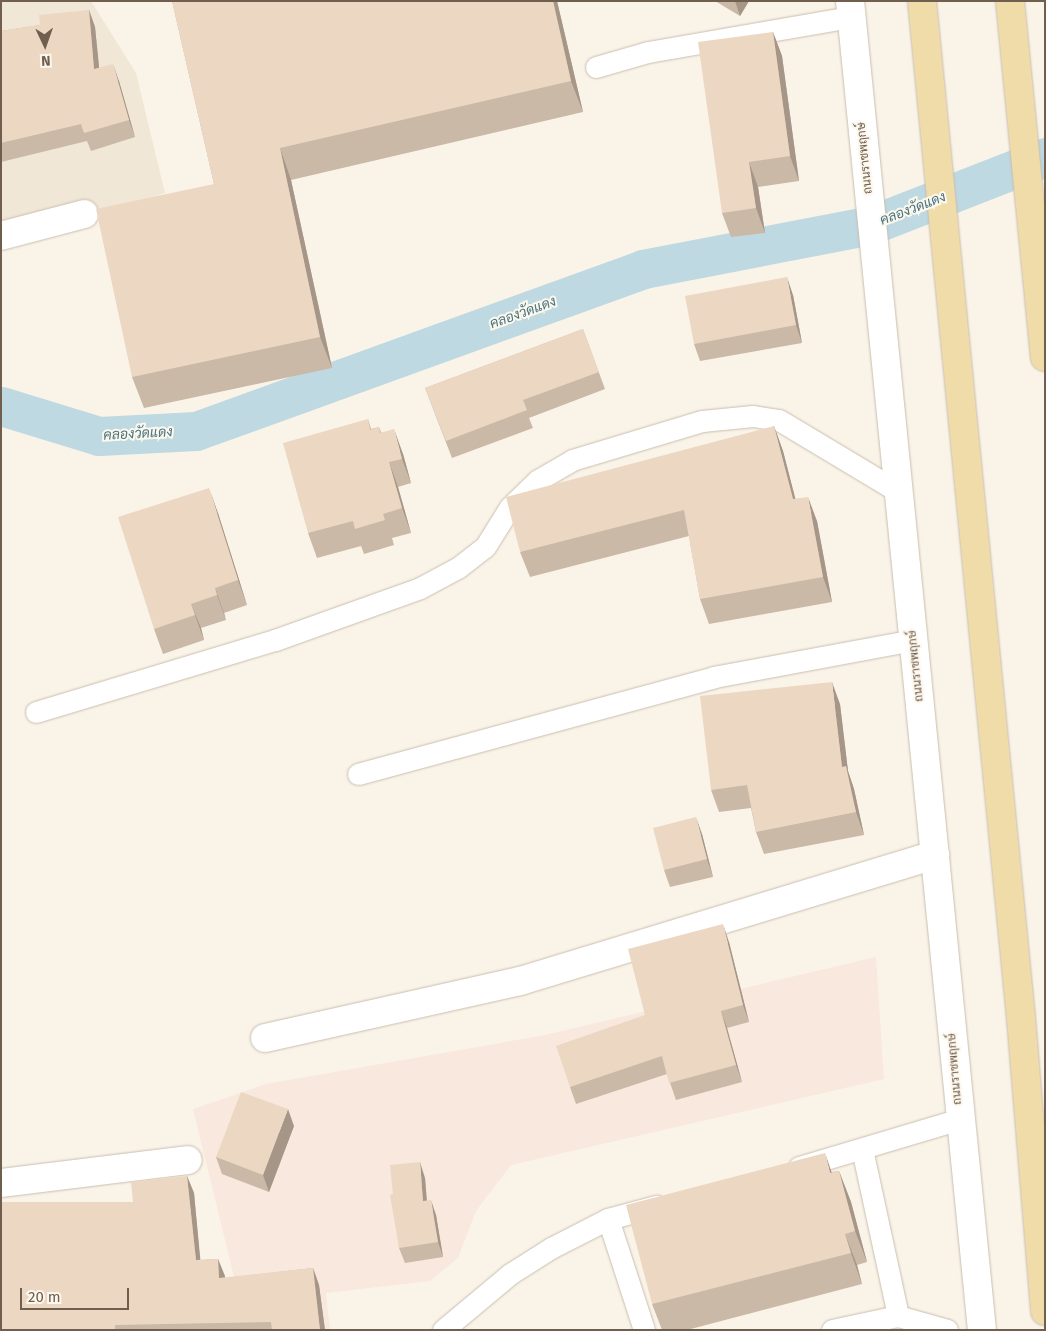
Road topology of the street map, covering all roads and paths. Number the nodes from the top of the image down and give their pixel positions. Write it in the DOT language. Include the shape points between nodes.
graph roads {
  1 [pos="922,1"];
  2 [pos="1010,1"];
  3 [pos="850,9"];
  4 [pos="596,67"];
  5 [pos="84,214"];
  6 [pos="1,236"];
  7 [pos="1045,357"];
  8 [pos="899,492"];
  9 [pos="913,640"];
  10 [pos="36,712"];
  11 [pos="358,774"];
  12 [pos="935,855"];
  13 [pos="265,1038"];
  14 [pos="960,1119"];
  15 [pos="862,1149"];
  16 [pos="188,1160"];
  17 [pos="777,1172"];
  18 [pos="1,1183"];
  19 [pos="674,1201"];
  20 [pos="608,1219"];
  21 [pos="1045,1311"];
  22 [pos="898,1316"];
  23 [pos="443,1330"];
  24 [pos="644,1330"];
  25 [pos="832,1330"];
  26 [pos="947,1330"];
  27 [pos="982,1330"];
  1 -- 21 [label="main road" via="1021,1018"];
  2 -- 7 [label="main road"];
  3 -- 4 [label="lane"];
  3 -- 8 [label="main road, ถนนราชพฤกษ์"];
  5 -- 6 [label="main road"];
  8 -- 9 [label="main road, ถนนราชพฤกษ์"];
  8 -- 10 [label="lane" via="780,420 753,416 702,421 572,460 538,480 510,507 485,547 459,568 420,588 275,640"];
  9 -- 11 [label="lane" via="714,677"];
  9 -- 12 [label="main road, ถนนราชพฤกษ์"];
  12 -- 13 [label="main road" via="520,981"];
  12 -- 14 [label="main road, ถนนราชพฤกษ์"];
  14 -- 15 [label="lane"];
  14 -- 27 [label="main road, ถนนราชพฤกษ์"];
  15 -- 17 [label="lane"];
  15 -- 22 [label="lane"];
  16 -- 18 [label="main road"];
  19 -- 20 [label="lane"];
  20 -- 23 [label="lane" via="510,1274"];
  20 -- 24 [label="lane"];
  22 -- 25 [label="lane"];
  22 -- 26 [label="lane"];
}
